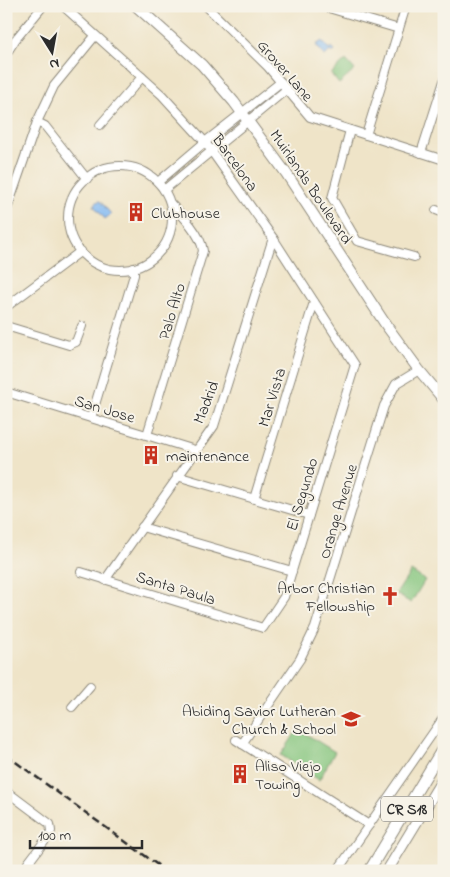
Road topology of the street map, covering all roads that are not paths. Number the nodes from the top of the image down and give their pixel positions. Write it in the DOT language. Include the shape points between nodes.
graph roads {
  1 [pos="43,6"];
  2 [pos="62,6"];
  3 [pos="136,6"];
  4 [pos="206,6"];
  5 [pos="322,6"];
  6 [pos="406,6"];
  7 [pos="399,29"];
  8 [pos="95,36"];
  9 [pos="6,54"];
  10 [pos="142,77"];
  11 [pos="444,81"];
  12 [pos="281,82"];
  13 [pos="287,89"];
  14 [pos="245,116"];
  15 [pos="37,122"];
  16 [pos="100,124"];
  17 [pos="350,130"];
  18 [pos="366,135"];
  19 [pos="205,142"];
  20 [pos="212,150"];
  21 [pos="421,153"];
  22 [pos="444,160"];
  23 [pos="87,179"];
  24 [pos="158,182"];
  25 [pos="164,190"];
  26 [pos="170,204"];
  27 [pos="6,212"];
  28 [pos="273,238"];
  29 [pos="81,251"];
  30 [pos="414,257"];
  31 [pos="134,268"];
  32 [pos="314,302"];
  33 [pos="6,307"];
  34 [pos="6,326"];
  35 [pos="82,326"];
  36 [pos="353,362"];
  37 [pos="418,370"];
  38 [pos="6,392"];
  39 [pos="444,400"];
  40 [pos="91,418"];
  41 [pos="147,435"];
  42 [pos="195,450"];
  43 [pos="177,476"];
  44 [pos="254,499"];
  45 [pos="309,516"];
  46 [pos="142,527"];
  47 [pos="81,572"];
  48 [pos="292,572"];
  49 [pos="105,580"];
  50 [pos="263,628"];
  51 [pos="90,686"];
  52 [pos="72,708"];
  53 [pos="444,717"];
  54 [pos="444,746"];
  55 [pos="444,777"];
  56 [pos="6,791"];
  57 [pos="368,825"];
  58 [pos="37,871"];
  59 [pos="337,871"];
  60 [pos="369,871"];
  61 [pos="386,871"];
  1 -- 9 [label="street"];
  2 -- 8 [label="street, Barcelona"];
  3 -- 14 [label="main road, Muirlands Boulevard" via="202,65"];
  4 -- 12 [label="street, Grover Lane"];
  5 -- 7 [label="street"];
  6 -- 7 [label="street"];
  7 -- 18 [label="street"];
  8 -- 10 [label="street, Barcelona"];
  8 -- 15 [label="street" via="54,86"];
  10 -- 16 [label="street"];
  10 -- 19 [label="street, Barcelona"];
  11 -- 21 [label="street"];
  12 -- 13 [label="street, Grover Lane"];
  12 -- 14 [label="street"];
  13 -- 14 [label="street"];
  13 -- 17 [label="street, Grover Lane" via="310,117"];
  14 -- 19 [label="street"];
  14 -- 20 [label="street"];
  14 -- 37 [label="main road, Muirlands Boulevard"];
  15 -- 23 [label="street" via="45,126"];
  15 -- 27 [label="street"];
  17 -- 18 [label="street, Grover Lane"];
  17 -- 30 [label="street" via="333,191 334,203 357,241"];
  18 -- 21 [label="street, Grover Lane"];
  19 -- 20 [label="street, Barcelona"];
  19 -- 24 [label="street"];
  20 -- 25 [label="street"];
  20 -- 28 [label="street, Barcelona"];
  21 -- 22 [label="street, Grover Lane"];
  23 -- 24 [label="street" via="104,170 123,167 142,171"];
  23 -- 29 [label="street" via="75,195 69,214 71,234"];
  24 -- 25 [label="street"];
  25 -- 26 [label="street"];
  26 -- 31 [label="street" via="171,228 166,244 149,262"];
  26 -- 41 [label="street, Palo Alto" via="186,221 203,251"];
  28 -- 32 [label="street, Barcelona"];
  28 -- 42 [label="street, Madrid" via="217,419"];
  29 -- 31 [label="street" via="101,266 117,270"];
  29 -- 33 [label="street"];
  31 -- 40 [label="street"];
  32 -- 36 [label="street, Barcelona"];
  32 -- 44 [label="street, Mar Vista"];
  34 -- 35 [label="street" via="69,345 76,342"];
  36 -- 45 [label="street, El Segundo" via="354,369"];
  37 -- 39 [label="main road, Muirlands Boulevard"];
  37 -- 57 [label="street, Orange Avenue" via="396,384 384,406 315,628 300,659 239,742"];
  38 -- 40 [label="street, San Jose"];
  40 -- 41 [label="street, San Jose"];
  41 -- 42 [label="street, San Jose"];
  42 -- 43 [label="street, Madrid"];
  43 -- 44 [label="street"];
  43 -- 46 [label="street, Madrid"];
  44 -- 45 [label="street"];
  45 -- 48 [label="street, El Segundo"];
  46 -- 48 [label="street"];
  46 -- 49 [label="street, Madrid"];
  47 -- 49 [label="street, Santa Paula"];
  48 -- 50 [label="street, El Segundo" via="284,597"];
  49 -- 50 [label="street, Santa Paula"];
  51 -- 52 [label="street"];
  53 -- 57 [label="street"];
  54 -- 60 [label="main road, CR S18"];
  55 -- 61 [label="main road, CR S18"];
  56 -- 58 [label="street" via="47,821 51,828 28,863"];
  57 -- 59 [label="street"];
}
